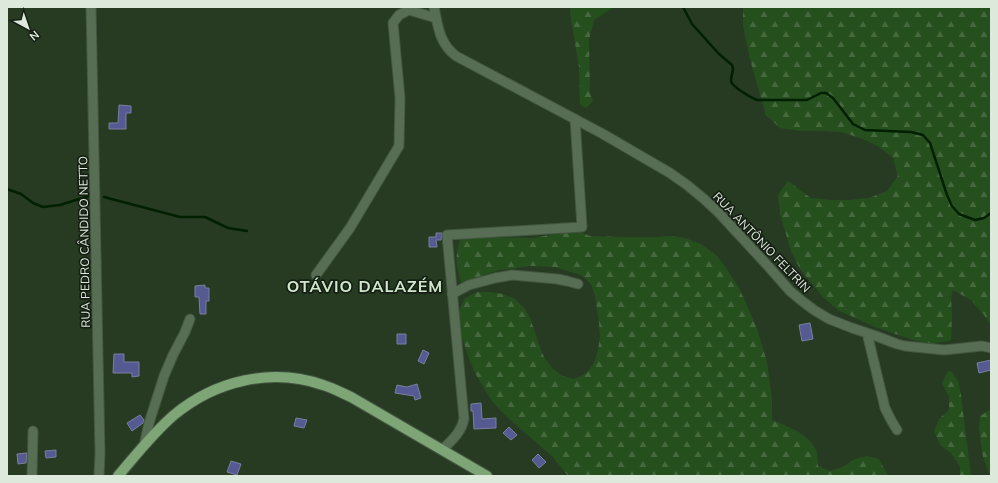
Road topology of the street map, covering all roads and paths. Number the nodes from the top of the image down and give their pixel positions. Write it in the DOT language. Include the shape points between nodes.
graph roads {
  1 [pos="91,7"];
  2 [pos="434,7"];
  3 [pos="436,18"];
  4 [pos="575,119"];
  5 [pos="316,275"];
  6 [pos="578,284"];
  7 [pos="452,294"];
  8 [pos="190,319"];
  9 [pos="867,333"];
  10 [pos="991,348"];
  11 [pos="33,430"];
  12 [pos="897,430"];
  13 [pos="144,446"];
  14 [pos="442,450"];
  15 [pos="32,476"];
  16 [pos="99,476"];
  17 [pos="118,476"];
  18 [pos="487,476"];
  1 -- 16 [label="street, RUA PEDRO CÂNDIDO NETTO"];
  2 -- 3 [label="street, RUA ANTÔNIO FELTRIN"];
  3 -- 4 [label="street, RUA ANTÔNIO FELTRIN" via="440,35 449,51"];
  3 -- 5 [label="street" via="410,10 399,15 393,23 400,98 399,146 350,228"];
  4 -- 7 [label="street" via="582,227 447,235"];
  4 -- 9 [label="street, RUA ANTÔNIO FELTRIN" via="687,185 718,212 802,301 830,319"];
  6 -- 7 [label="street" via="557,279 512,275 469,285"];
  7 -- 14 [label="street" via="464,419 459,433"];
  8 -- 13 [label="street" via="164,376"];
  9 -- 10 [label="street, RUA ANTÔNIO FELTRIN" via="905,346 944,350 982,346"];
  9 -- 12 [label="street" via="885,408"];
  11 -- 15 [label="street"];
  13 -- 14 [label="main road" via="173,416 204,395 237,382 275,377 308,381 337,390"];
  13 -- 17 [label="main road"];
  14 -- 18 [label="main road"];
}
